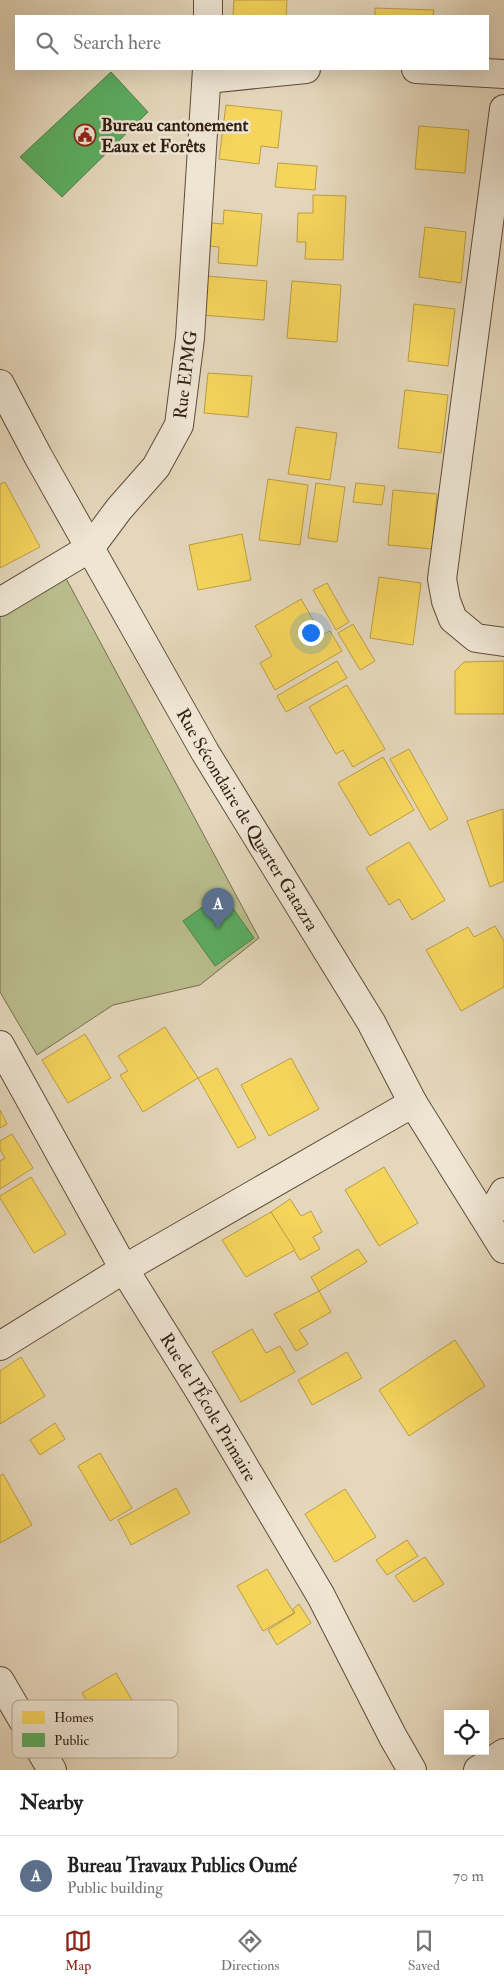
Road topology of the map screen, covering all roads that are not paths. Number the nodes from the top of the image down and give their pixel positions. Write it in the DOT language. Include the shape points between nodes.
graph roads {
  1 [pos="208,0"];
  2 [pos="208,15"];
  3 [pos="286,70"];
  4 [pos="434,70"];
  5 [pos="207,74"];
  6 [pos="504,74"];
  7 [pos="504,109"];
  8 [pos="0,384"];
  9 [pos="90,548"];
  10 [pos="0,602"];
  11 [pos="504,642"];
  12 [pos="0,1045"];
  13 [pos="413,1104"];
  14 [pos="504,1192"];
  15 [pos="487,1221"];
  16 [pos="504,1249"];
  17 [pos="124,1269"];
  18 [pos="0,1346"];
  19 [pos="0,1681"];
  20 [pos="12,1702"];
  21 [pos="504,1754"];
  22 [pos="45,1758"];
  23 [pos="52,1770"];
  24 [pos="412,1770"];
  25 [pos="478,1770"];
  1 -- 2 [label="street"];
  3 -- 5 [label="street"];
  4 -- 6 [label="street"];
  5 -- 9 [label="street, Rue EPMG" via="190,338 179,424 156,467"];
  7 -- 11 [label="street" via="442,578 446,601 454,619 476,638"];
  8 -- 9 [label="street, Rue Sécondaire de Quarter Gatazra"];
  9 -- 10 [label="street, Rue EPMG"];
  9 -- 13 [label="street, Rue Sécondaire de Quarter Gatazra" via="205,752 371,1022"];
  12 -- 17 [label="street, Rue de l'École Primaire"];
  13 -- 15 [label="street, Rue Sécondaire de Quarter Gatazra"];
  13 -- 17 [label="street"];
  14 -- 15 [label="street"];
  15 -- 16 [label="street, Rue Sécondaire de Quarter Gatazra"];
  17 -- 18 [label="street"];
  17 -- 24 [label="street, Rue de l'École Primaire" via="200,1390 321,1596"];
  19 -- 20 [label="street"];
  21 -- 25 [label="street"];
  22 -- 23 [label="street"];
}
